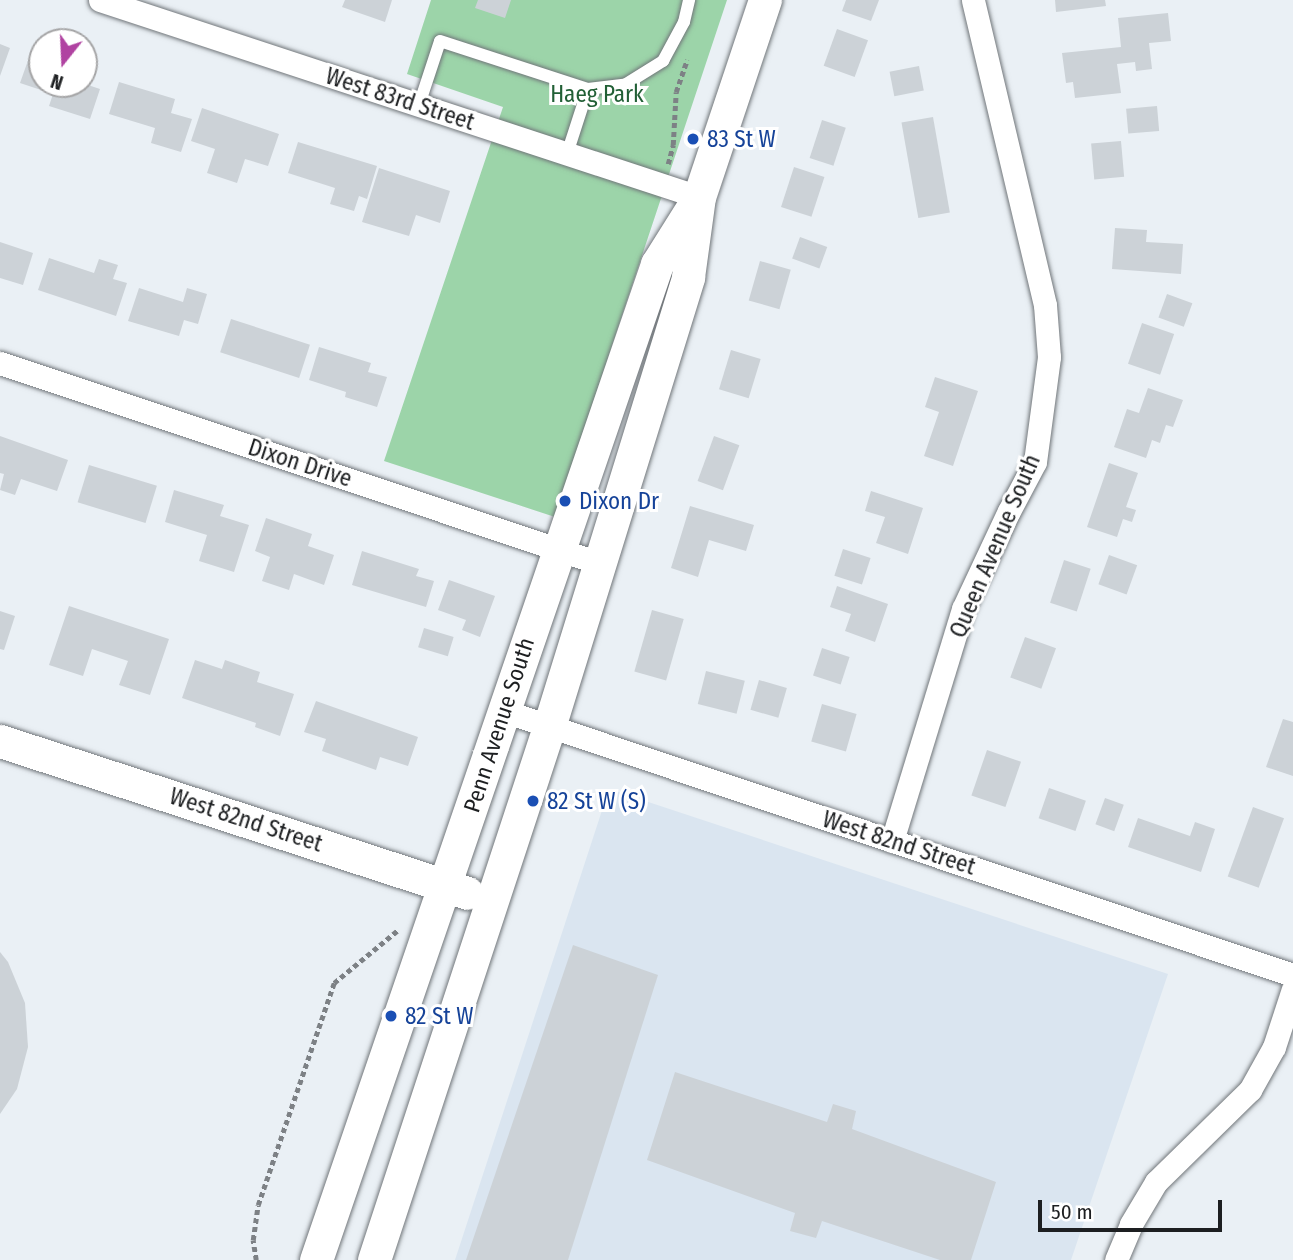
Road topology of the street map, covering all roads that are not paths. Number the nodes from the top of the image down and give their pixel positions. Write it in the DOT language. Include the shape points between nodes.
graph roads {
  1 [pos="100,0"];
  2 [pos="690,0"];
  3 [pos="765,0"];
  4 [pos="973,0"];
  5 [pos="588,89"];
  6 [pos="419,105"];
  7 [pos="567,154"];
  8 [pos="699,197"];
  9 [pos="0,363"];
  10 [pos="557,548"];
  11 [pos="599,563"];
  12 [pos="504,711"];
  13 [pos="549,727"];
  14 [pos="0,741"];
  15 [pos="892,841"];
  16 [pos="446,885"];
  17 [pos="491,901"];
  18 [pos="1293,975"];
  19 [pos="1293,989"];
  20 [pos="316,1260"];
  21 [pos="374,1260"];
  22 [pos="1116,1260"];
  1 -- 6 [label="street, West 83rd Street"];
  2 -- 5 [label="lane" via="663,61 626,84"];
  3 -- 8 [label="main road, Penn Avenue South"];
  4 -- 15 [label="street, Queen Avenue South" via="1045,305 1049,357 1035,462 963,609"];
  5 -- 6 [label="lane" via="440,41"];
  5 -- 7 [label="lane"];
  6 -- 7 [label="street, West 83rd Street"];
  7 -- 8 [label="street, West 83rd Street"];
  8 -- 10 [label="main road, Penn Avenue South" via="657,264"];
  8 -- 11 [label="main road, Penn Avenue South" via="688,277"];
  9 -- 10 [label="street, Dixon Drive"];
  10 -- 11 [label="street, Dixon Drive"];
  10 -- 12 [label="main road, Penn Avenue South"];
  11 -- 13 [label="main road, Penn Avenue South"];
  12 -- 13 [label="street, West 82nd Street"];
  12 -- 16 [label="main road, Penn Avenue South"];
  13 -- 15 [label="street, West 82nd Street"];
  13 -- 17 [label="main road, Penn Avenue South"];
  14 -- 16 [label="main road, West 82nd Street"];
  15 -- 18 [label="street, West 82nd Street"];
  16 -- 17 [label="main road, West 82nd Street"];
  16 -- 20 [label="main road, Penn Avenue South"];
  17 -- 21 [label="main road, Penn Avenue South"];
  19 -- 22 [label="street" via="1274,1047 1250,1090 1156,1182 1130,1224"];
}
